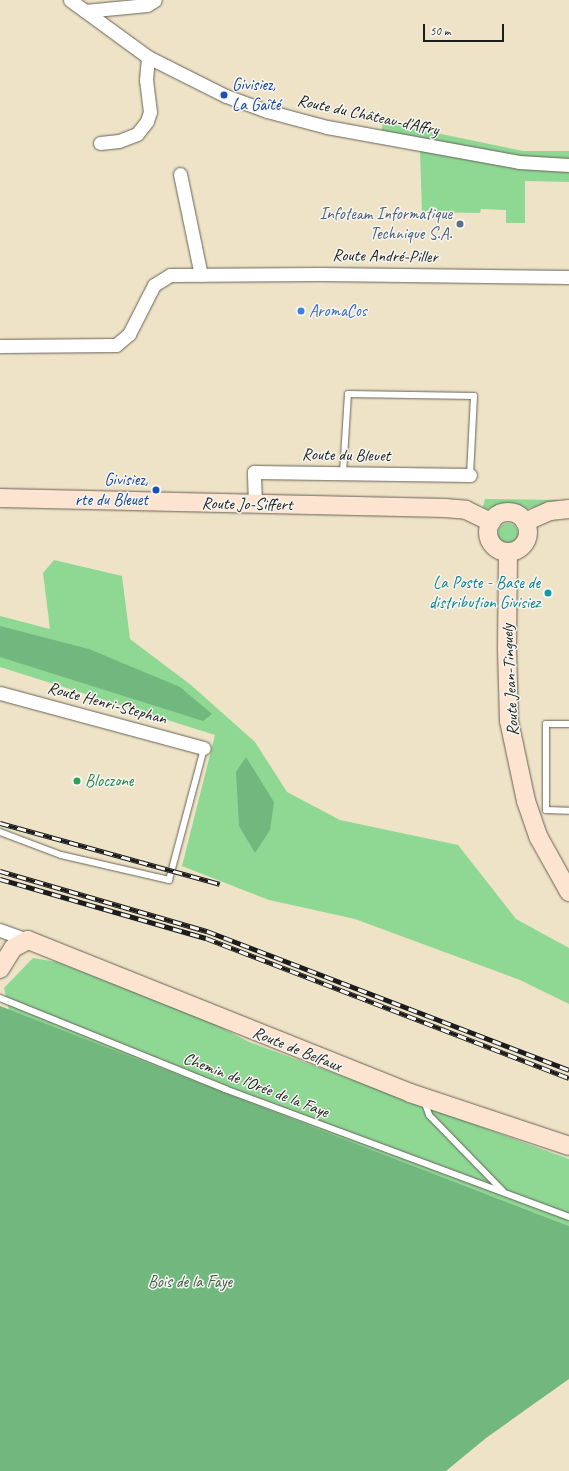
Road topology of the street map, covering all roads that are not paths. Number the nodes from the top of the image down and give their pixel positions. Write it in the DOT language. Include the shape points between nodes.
graph roads {
  1 [pos="70,0"];
  2 [pos="155,0"];
  3 [pos="85,11"];
  4 [pos="148,57"];
  5 [pos="100,143"];
  6 [pos="569,165"];
  7 [pos="180,174"];
  8 [pos="201,275"];
  9 [pos="569,277"];
  10 [pos="0,346"];
  11 [pos="343,473"];
  12 [pos="470,475"];
  13 [pos="0,498"];
  14 [pos="255,504"];
  15 [pos="569,509"];
  16 [pos="491,522"];
  17 [pos="525,522"];
  18 [pos="508,552"];
  19 [pos="0,693"];
  20 [pos="569,724"];
  21 [pos="204,748"];
  22 [pos="569,811"];
  23 [pos="0,832"];
  24 [pos="569,892"];
  25 [pos="0,930"];
  26 [pos="28,940"];
  27 [pos="0,969"];
  28 [pos="0,998"];
  29 [pos="423,1098"];
  30 [pos="569,1146"];
  31 [pos="504,1192"];
  32 [pos="569,1216"];
  1 -- 3 [label="street, Route du Château-d'Affry"];
  2 -- 3 [label="street" via="147,5"];
  3 -- 4 [label="street, Route du Château-d'Affry"];
  4 -- 5 [label="street" via="146,80 150,112 147,121 137,134 119,141"];
  4 -- 6 [label="street, Route du Château-d'Affry" via="226,96 298,120 519,162"];
  7 -- 8 [label="street"];
  8 -- 9 [label="street, Route André-Piller"];
  8 -- 10 [label="street, Route André-Piller" via="170,275 154,285 129,334 116,345"];
  11 -- 12 [label="street, Route du Bleuet"];
  11 -- 12 [label="lane" via="348,394 474,396"];
  11 -- 14 [label="street, Route du Bleuet" via="254,472"];
  13 -- 14 [label="main road, Route Jo-Siffert"];
  14 -- 16 [label="main road, Route Jo-Siffert" via="445,508 466,510"];
  15 -- 17 [label="main road" via="550,511"];
  16 -- 17 [label="main road" via="508,512 521,517"];
  16 -- 18 [label="main road" via="488,536 491,543 496,548"];
  17 -- 18 [label="main road" via="528,535 526,542 516,551"];
  18 -- 24 [label="main road, Route Jean-Tinguely" via="509,721 526,801 539,838"];
  19 -- 21 [label="street, Route Henri-Stephan"];
  20 -- 22 [label="lane" via="546,724 546,810"];
  21 -- 23 [label="lane" via="169,880 61,855"];
  25 -- 26 [label="street"];
  26 -- 27 [label="main road" via="13,948"];
  26 -- 29 [label="main road, Route de Belfaux"];
  28 -- 31 [label="lane, Chemin de l'Orée de la Faye" via="225,1089"];
  29 -- 30 [label="main road, Route de Belfaux"];
  29 -- 31 [label="lane, Chemin de l'Orée de la Faye" via="429,1114"];
  31 -- 32 [label="lane, Chemin de l'Orée de la Faye"];
}
